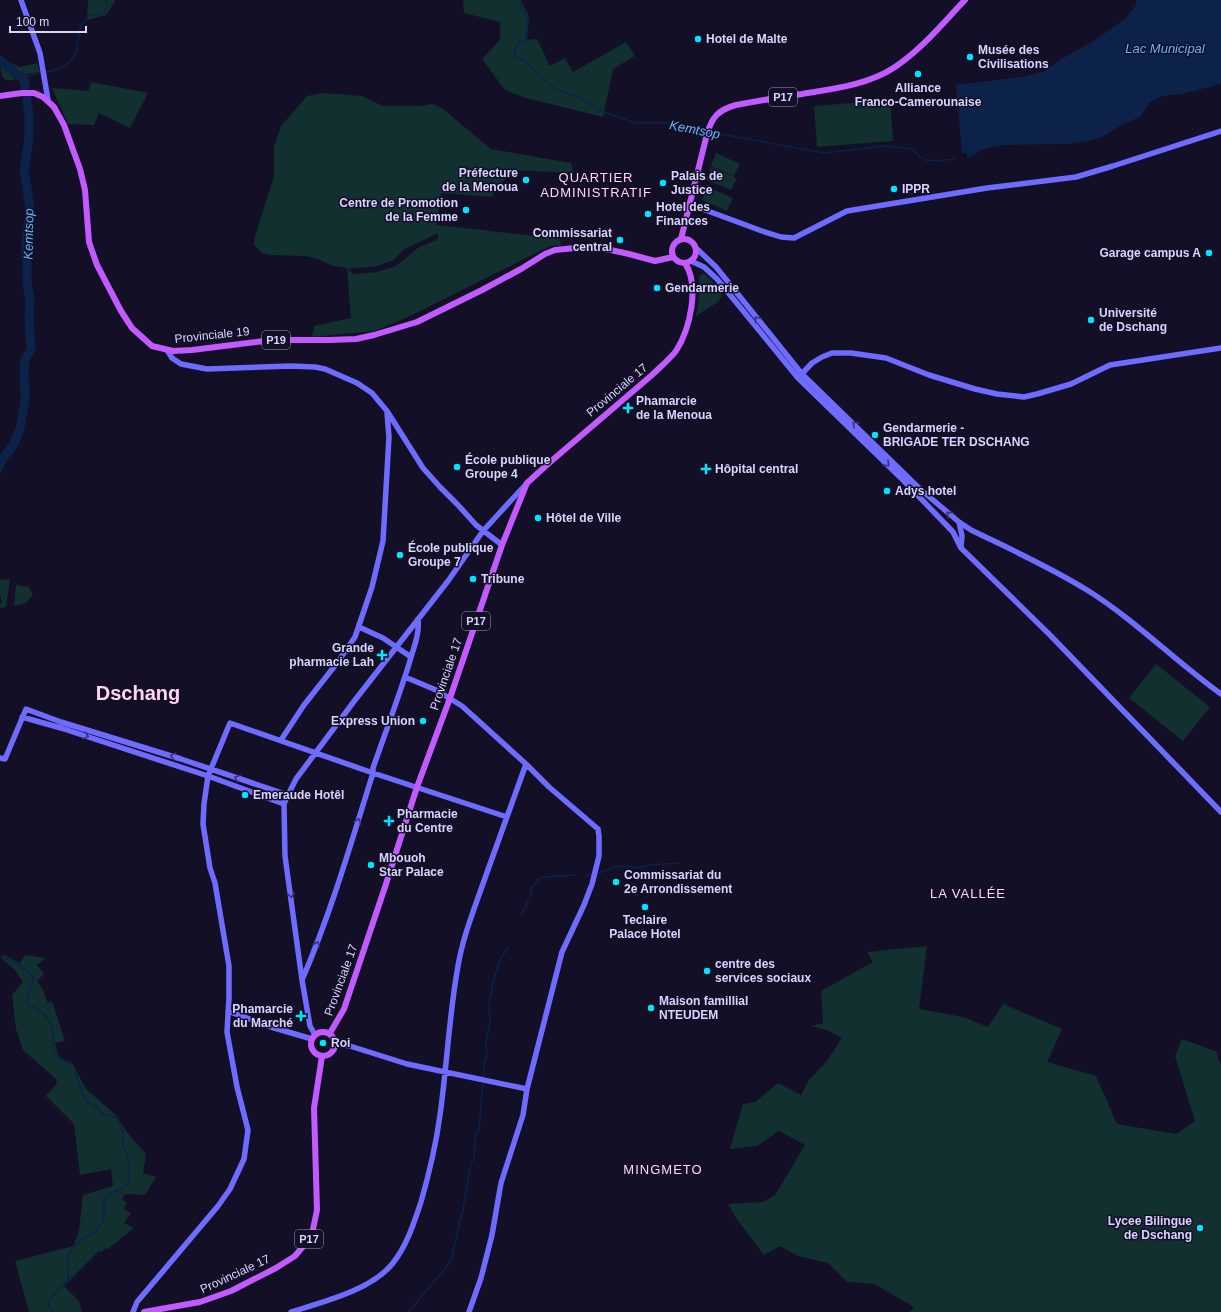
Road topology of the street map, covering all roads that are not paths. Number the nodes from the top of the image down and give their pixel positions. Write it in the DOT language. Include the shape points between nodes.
graph roads {
  1 [pos="21,0"];
  2 [pos="965,0"];
  3 [pos="0,96"];
  4 [pos="48,100"];
  5 [pos="1221,131"];
  6 [pos="689,204"];
  7 [pos="681,239"];
  8 [pos="695,247"];
  9 [pos="673,258"];
  10 [pos="688,262"];
  11 [pos="734,296"];
  12 [pos="1221,348"];
  13 [pos="167,350"];
  14 [pos="800,376"];
  15 [pos="387,410"];
  16 [pos="527,483"];
  17 [pos="959,522"];
  18 [pos="971,530"];
  19 [pos="483,531"];
  20 [pos="953,532"];
  21 [pos="962,532"];
  22 [pos="502,545"];
  23 [pos="961,548"];
  24 [pos="418,619"];
  25 [pos="359,627"];
  26 [pos="396,647"];
  27 [pos="411,657"];
  28 [pos="405,677"];
  29 [pos="1221,694"];
  30 [pos="450,698"];
  31 [pos="22,717"];
  32 [pos="281,740"];
  33 [pos="316,753"];
  34 [pos="0,758"];
  35 [pos="526,764"];
  36 [pos="210,769"];
  37 [pos="373,773"];
  38 [pos="208,776"];
  39 [pos="417,787"];
  40 [pos="288,794"];
  41 [pos="284,804"];
  42 [pos="1221,812"];
  43 [pos="507,817"];
  44 [pos="302,980"];
  45 [pos="228,1011"];
  46 [pos="330,1033"];
  47 [pos="313,1038"];
  48 [pos="336,1044"];
  49 [pos="322,1056"];
  50 [pos="445,1072"];
  51 [pos="527,1089"];
  52 [pos="133,1312"];
  53 [pos="144,1312"];
  54 [pos="291,1312"];
  55 [pos="469,1312"];
  1 -- 4 [label="street" via="40,53"];
  2 -- 6 [label="main road, P17" via="926,41 885,72 835,88 725,108 712,120 706,134"];
  3 -- 4 [label="main road" via="26,93 38,94"];
  4 -- 13 [label="main road, Provinciale 19 / P19" via="60,115 80,170 85,190 89,242 97,265 132,328 152,346"];
  5 -- 6 [label="street" via="1076,177 987,188 847,211 794,238 762,231"];
  6 -- 7 [label="main road, P17"];
  7 -- 8 [label="main road" via="690,241"];
  7 -- 9 [label="main road" via="673,247"];
  8 -- 10 [label="main road" via="695,254"];
  8 -- 11 [label="street" via="716,267"];
  9 -- 10 [label="main road" via="678,262"];
  9 -- 13 [label="main road, Provinciale 19 / P19" via="656,261 601,248 556,250 417,322 374,335 356,339 272,340 182,351"];
  10 -- 11 [label="street" via="704,267"];
  10 -- 16 [label="main road, Provinciale 17 / P17" via="692,306 683,338 668,361"];
  11 -- 14 [label="street"];
  12 -- 14 [label="street" via="1110,365 1071,384 1024,397 997,394 929,375 886,358 851,353 832,353 822,357"];
  13 -- 15 [label="street" via="172,358 182,364 207,369 291,366 325,369 362,386"];
  17 -- 14 [label="street, one-way" via="920,489"];
  14 -- 20 [label="street, one-way"];
  15 -- 19 [label="street" via="423,468"];
  15 -- 25 [label="street" via="389,437 383,541"];
  16 -- 19 [label="street"];
  16 -- 22 [label="main road, Provinciale 17 / P17"];
  17 -- 18 [label="street"];
  17 -- 21 [label="street"];
  18 -- 21 [label="street"];
  18 -- 29 [label="street" via="1062,575 1086,590 1132,622"];
  19 -- 22 [label="street"];
  19 -- 24 [label="street"];
  20 -- 21 [label="street"];
  20 -- 23 [label="street"];
  21 -- 23 [label="street"];
  22 -- 30 [label="main road, Provinciale 17 / P17"];
  23 -- 42 [label="street" via="1056,640"];
  24 -- 26 [label="street"];
  24 -- 27 [label="street" via="419,625"];
  25 -- 26 [label="street"];
  25 -- 32 [label="street"];
  26 -- 27 [label="street"];
  26 -- 33 [label="street"];
  27 -- 28 [label="street"];
  28 -- 30 [label="street"];
  28 -- 37 [label="street"];
  30 -- 35 [label="street" via="473,715"];
  30 -- 39 [label="main road, Provinciale 17 / P17"];
  31 -- 34 [label="street" via="5,759"];
  36 -- 31 [label="street, one-way" via="26,709"];
  31 -- 38 [label="street, one-way"];
  32 -- 33 [label="street"];
  32 -- 36 [label="street" via="230,723"];
  33 -- 37 [label="street"];
  33 -- 40 [label="street"];
  35 -- 43 [label="street"];
  35 -- 51 [label="street" via="598,829 599,836 599,856 589,892 562,952"];
  36 -- 38 [label="street"];
  40 -- 36 [label="street, one-way"];
  37 -- 39 [label="street"];
  44 -- 37 [label="street, one-way" via="342,871"];
  38 -- 41 [label="street"];
  38 -- 45 [label="street" via="204,804 204,835 215,883 228,966"];
  39 -- 43 [label="street"];
  39 -- 46 [label="main road, Provinciale 17 / P17" via="344,1009"];
  40 -- 41 [label="street"];
  41 -- 44 [label="street, one-way" via="285,856"];
  43 -- 50 [label="street" via="472,914 458,966"];
  44 -- 47 [label="street"];
  45 -- 47 [label="street" via="271,1027"];
  45 -- 52 [label="street" via="227,1032 248,1130 244,1159 230,1189 218,1206 137,1302"];
  46 -- 47 [label="main road, Provinciale 17" via="319,1032"];
  46 -- 48 [label="main road, Provinciale 17"];
  47 -- 49 [label="main road" via="313,1050"];
  48 -- 49 [label="main road" via="331,1053"];
  48 -- 50 [label="street"];
  49 -- 53 [label="main road, Provinciale 17 / P17" via="314,1108 317,1210 312,1234 295,1256 231,1291 200,1302"];
  50 -- 51 [label="street"];
  50 -- 54 [label="street" via="428,1177 414,1223 394,1262 359,1288"];
  51 -- 55 [label="street" via="523,1115 501,1183 481,1278"];
}
